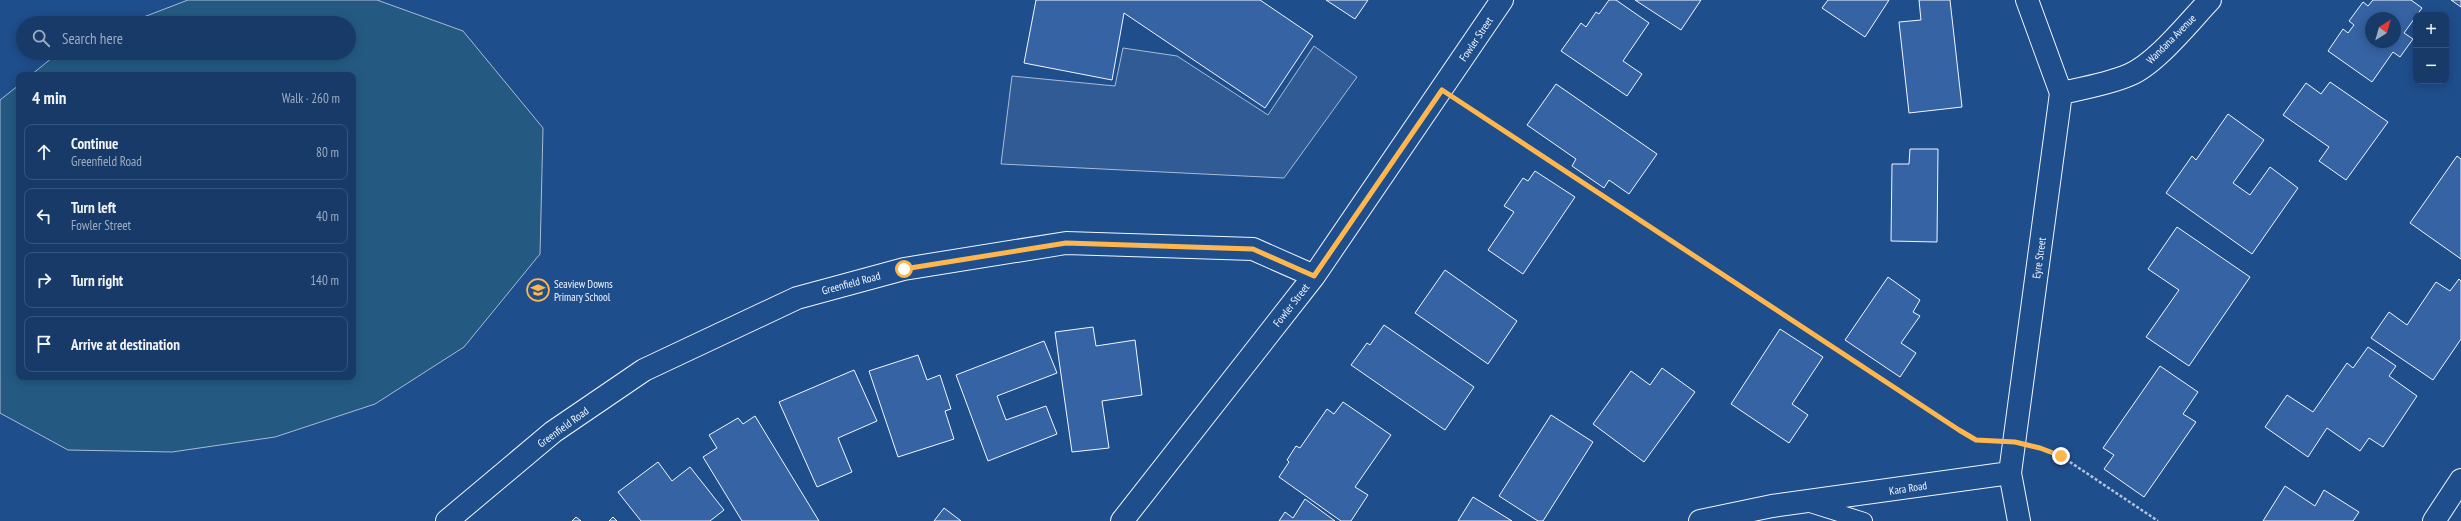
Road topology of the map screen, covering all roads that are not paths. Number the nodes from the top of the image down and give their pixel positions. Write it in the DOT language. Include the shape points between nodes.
graph roads {
  1 [pos="1502,0"];
  2 [pos="2027,0"];
  3 [pos="2210,0"];
  4 [pos="2061,93"];
  5 [pos="1314,276"];
  6 [pos="2010,473"];
  7 [pos="2461,480"];
  8 [pos="1806,503"];
  9 [pos="447,521"];
  10 [pos="1122,521"];
  11 [pos="1700,521"];
  12 [pos="1864,521"];
  13 [pos="2019,521"];
  14 [pos="2434,521"];
  1 -- 5 [label="street, Fowler Street"];
  2 -- 4 [label="street, Eyre Street"];
  3 -- 4 [label="street, Wandana Avenue" via="2150,62 2131,74"];
  4 -- 6 [label="street, Eyre Street"];
  5 -- 9 [label="street, Greenfield Road" via="1253,249 1066,243 904,269 797,298 644,370 553,432"];
  5 -- 10 [label="street, Fowler Street"];
  6 -- 8 [label="street, Kara Road"];
  6 -- 13 [label="street, Eyre Street"];
  7 -- 14 [label="street"];
  8 -- 11 [label="street, Kara Road" via="1772,506"];
  8 -- 12 [label="lane, Kara Road"];
}
